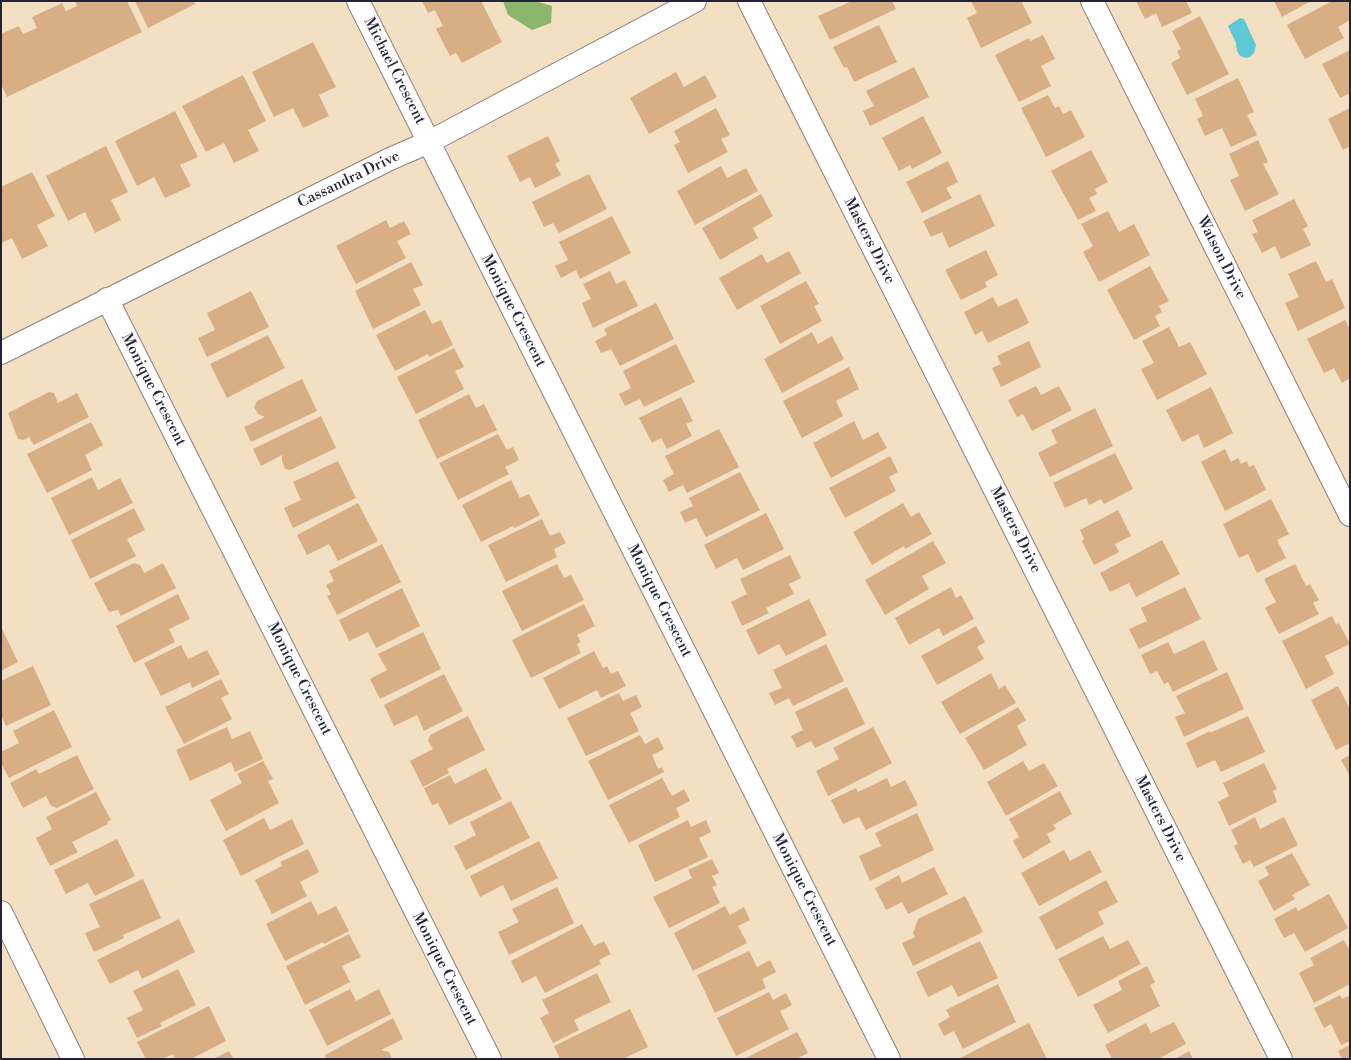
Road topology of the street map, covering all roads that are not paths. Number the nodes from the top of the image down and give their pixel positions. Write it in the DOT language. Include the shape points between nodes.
graph roads {
  1 [pos="358,1"];
  2 [pos="695,1"];
  3 [pos="748,1"];
  4 [pos="1092,1"];
  5 [pos="429,142"];
  6 [pos="107,299"];
  7 [pos="1,353"];
  8 [pos="1350,515"];
  9 [pos="1,912"];
  10 [pos="73,1059"];
  11 [pos="490,1059"];
  12 [pos="889,1059"];
  13 [pos="1281,1059"];
  1 -- 5 [label="street, Michael Crescent"];
  2 -- 5 [label="street, Cassandra Drive"];
  3 -- 13 [label="street, Masters Drive"];
  4 -- 8 [label="street, Watson Drive"];
  5 -- 6 [label="street, Cassandra Drive"];
  5 -- 12 [label="street, Monique Crescent"];
  6 -- 7 [label="street, Cassandra Drive"];
  6 -- 11 [label="street, Monique Crescent"];
  9 -- 10 [label="street"];
}
